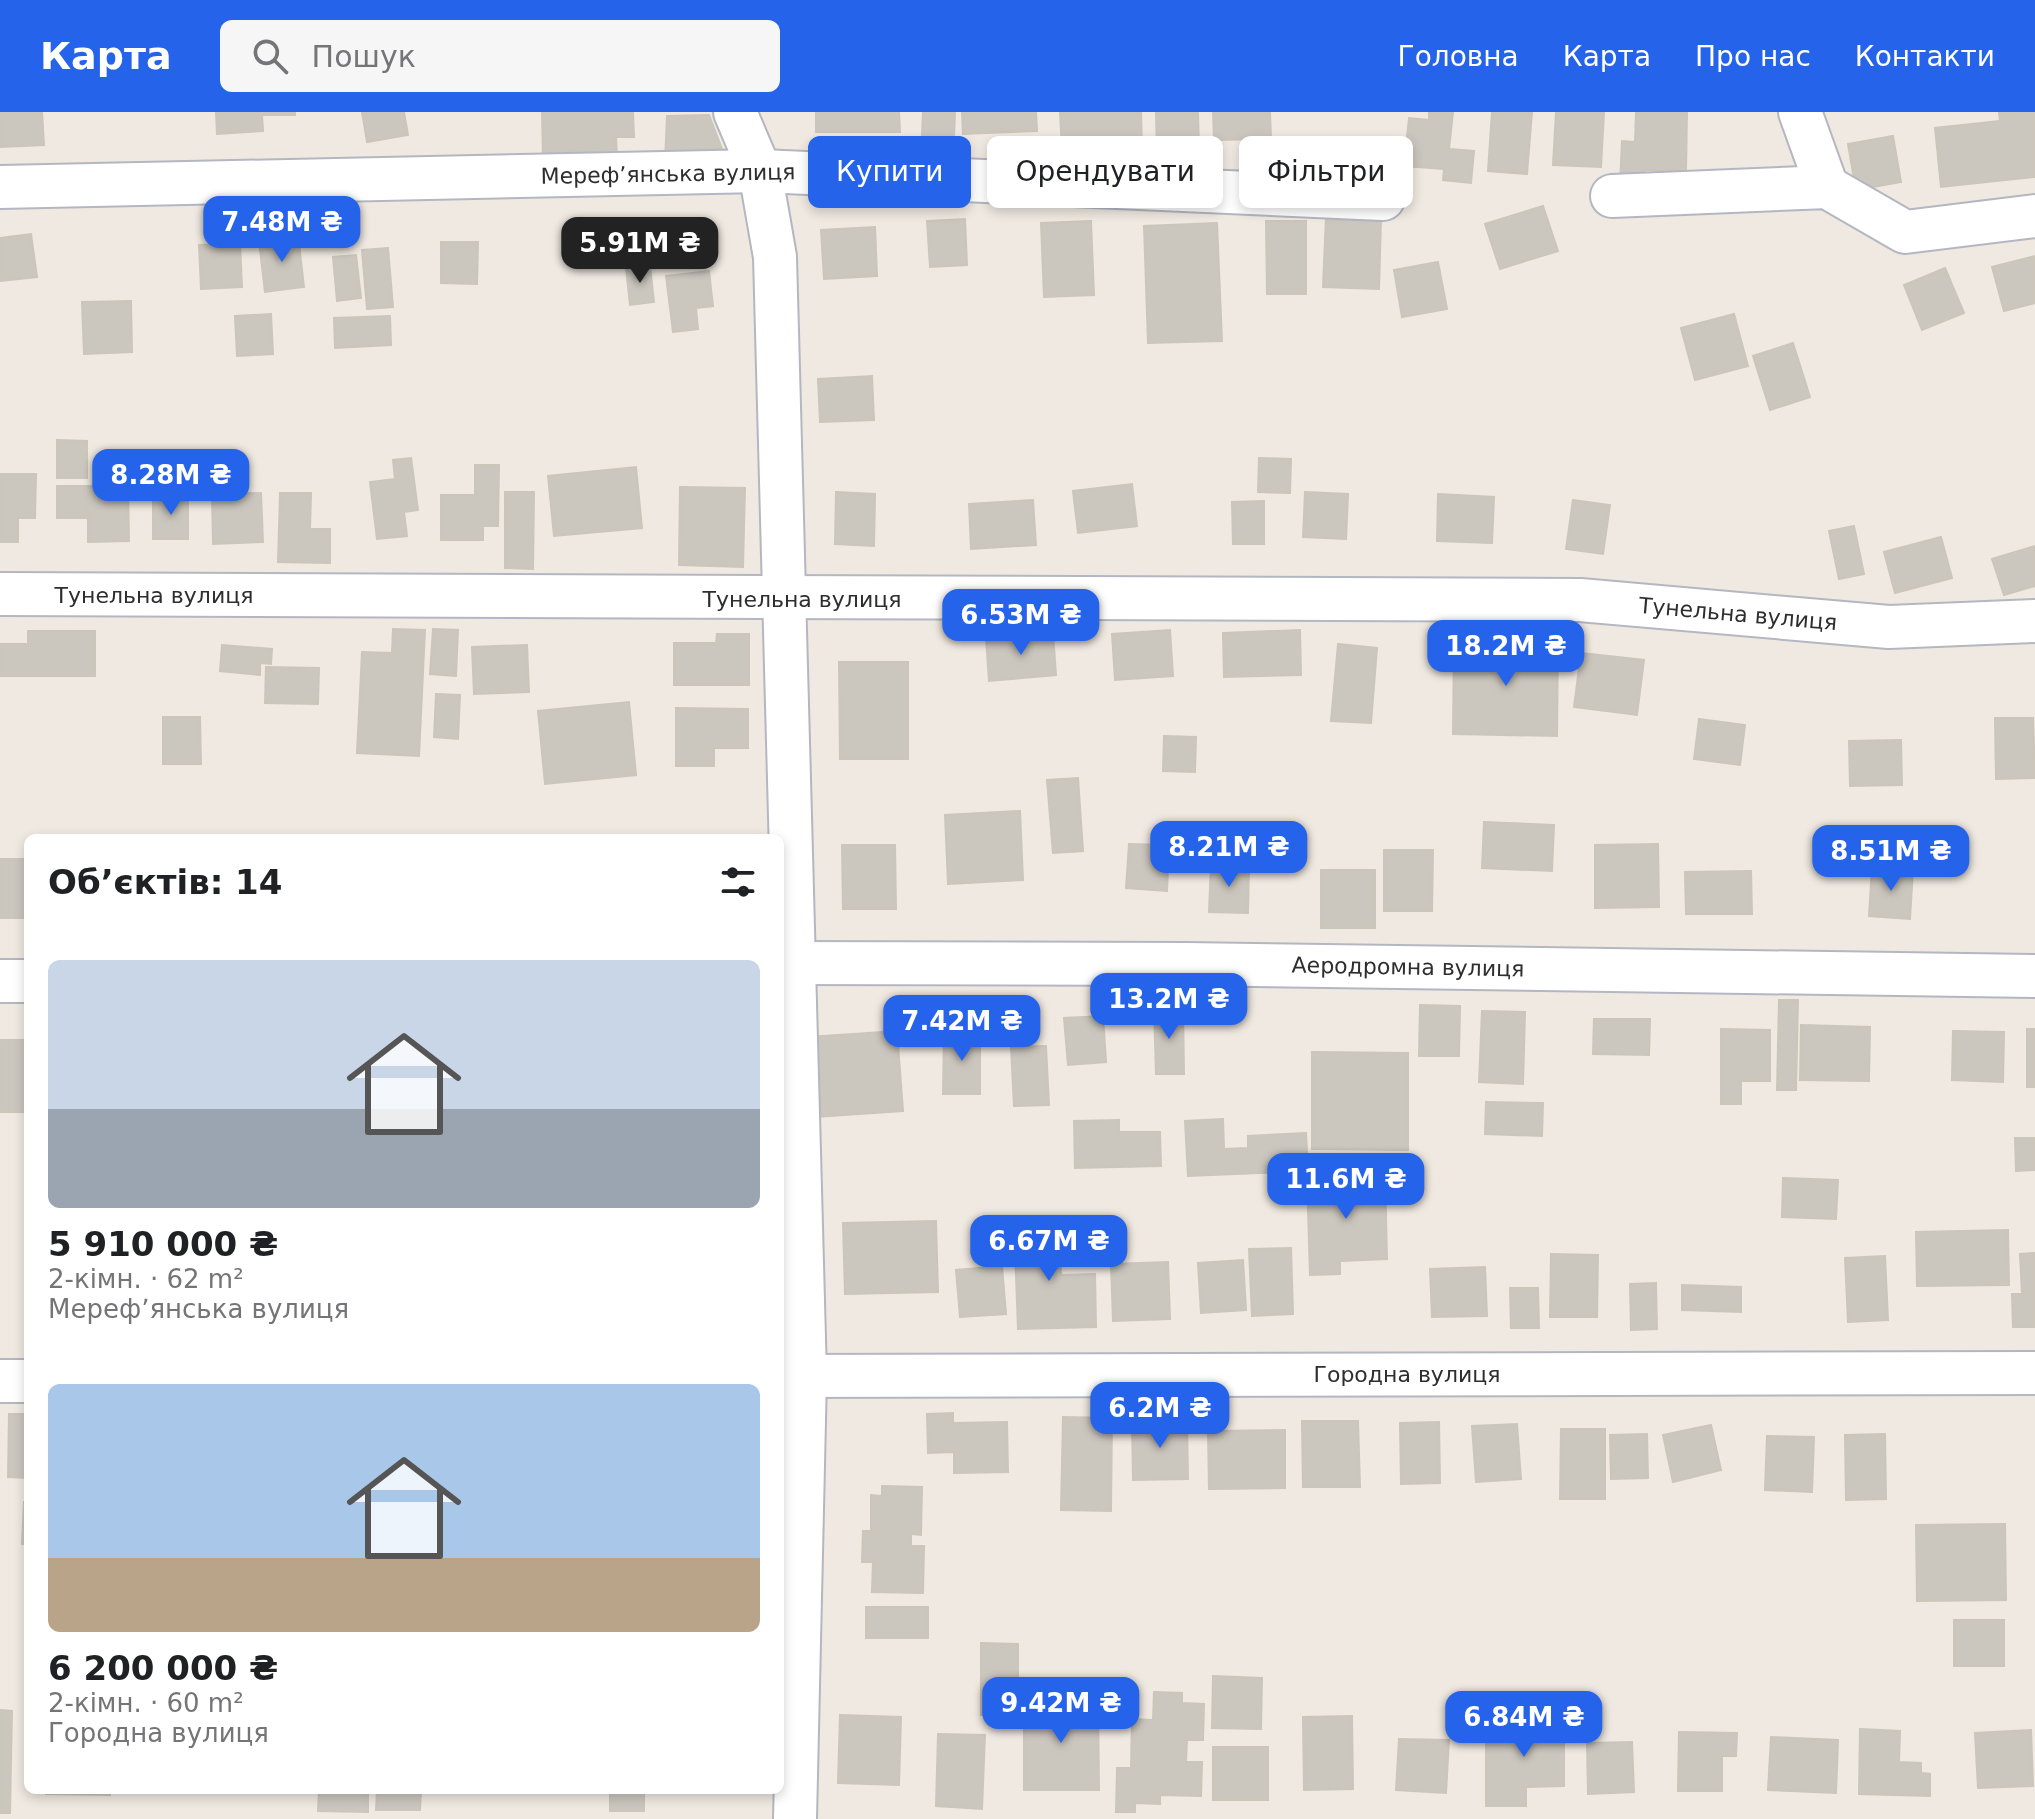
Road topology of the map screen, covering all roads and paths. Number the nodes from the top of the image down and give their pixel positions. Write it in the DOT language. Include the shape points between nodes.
graph roads {
  1 [pos="735,112"];
  2 [pos="1800,112"];
  3 [pos="760,171"];
  4 [pos="0,187"];
  5 [pos="1827,187"];
  6 [pos="1239,193"];
  7 [pos="1612,196"];
  8 [pos="2035,216"];
  9 [pos="0,594"];
  10 [pos="785,599"];
  11 [pos="2035,621"];
  12 [pos="787,963"];
  13 [pos="2035,976"];
  14 [pos="0,981"];
  15 [pos="24,981"];
  16 [pos="2035,1373"];
  17 [pos="792,1376"];
  18 [pos="0,1381"];
  19 [pos="24,1381"];
  20 [pos="795,1819"];
  1 -- 3 [label="street"];
  2 -- 5 [label="street"];
  3 -- 4 [label="street, Мерефʼянська вулиця"];
  3 -- 6 [label="street, Мерефʼянська вулиця"];
  3 -- 10 [label="street" via="775,257"];
  5 -- 7 [label="street"];
  5 -- 8 [label="street" via="1905,232"];
  9 -- 10 [label="street, Тунельна вулиця"];
  10 -- 11 [label="street, Тунельна вулиця" via="1580,600 1889,627"];
  10 -- 12 [label="street"];
  12 -- 13 [label="street, Аеродромна вулиця"];
  12 -- 17 [label="street"];
  14 -- 15 [label="street"];
  16 -- 17 [label="street, Городна вулиця"];
  17 -- 20 [label="street"];
  18 -- 19 [label="street"];
}
